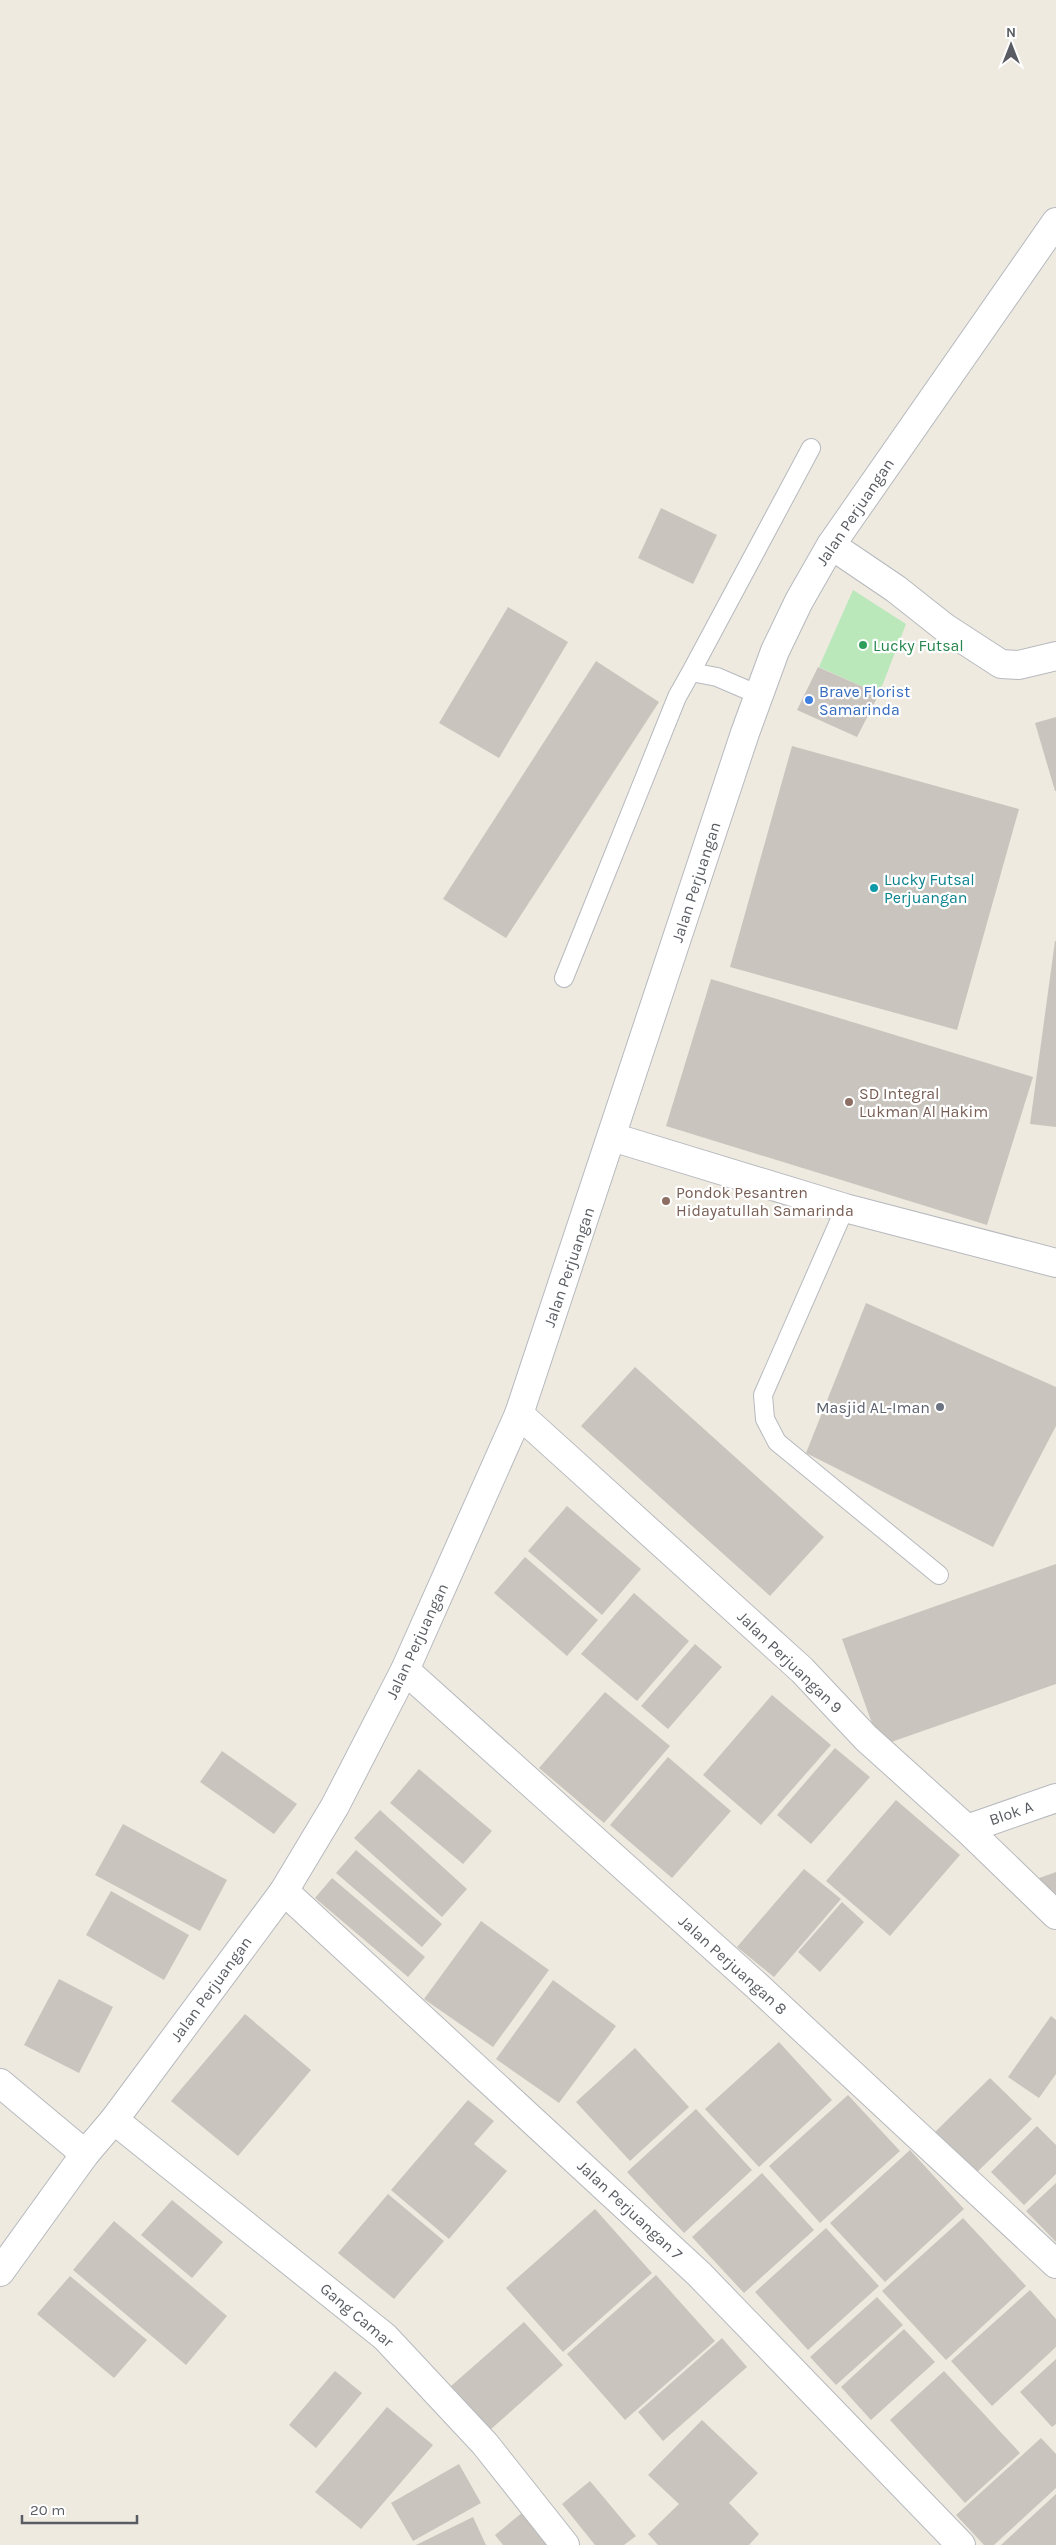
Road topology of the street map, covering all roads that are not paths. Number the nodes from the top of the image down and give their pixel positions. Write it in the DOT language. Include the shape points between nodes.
graph roads {
  1 [pos="1056,222"];
  2 [pos="811,448"];
  3 [pos="831,545"];
  4 [pos="1056,656"];
  5 [pos="691,672"];
  6 [pos="760,695"];
  7 [pos="564,978"];
  8 [pos="612,1137"];
  9 [pos="846,1208"];
  10 [pos="1056,1263"];
  11 [pos="519,1414"];
  12 [pos="939,1575"];
  13 [pos="405,1670"];
  14 [pos="1056,1798"];
  15 [pos="967,1829"];
  16 [pos="284,1890"];
  17 [pos="1056,1914"];
  18 [pos="0,2083"];
  19 [pos="114,2120"];
  20 [pos="85,2154"];
  21 [pos="1056,2264"];
  22 [pos="0,2272"];
  23 [pos="565,2545"];
  24 [pos="962,2545"];
  1 -- 3 [label="street, Jalan Perjuangan"];
  2 -- 5 [label="lane"];
  3 -- 4 [label="street" via="1001,664 1019,665"];
  3 -- 6 [label="street, Jalan Perjuangan" via="799,601"];
  5 -- 6 [label="lane" via="717,677"];
  5 -- 7 [label="lane" via="677,697"];
  6 -- 8 [label="street, Jalan Perjuangan"];
  8 -- 9 [label="street"];
  8 -- 11 [label="street, Jalan Perjuangan"];
  9 -- 10 [label="street"];
  9 -- 12 [label="lane" via="763,1395 765,1419 777,1442"];
  11 -- 13 [label="street, Jalan Perjuangan"];
  11 -- 15 [label="street, Jalan Perjuangan 9" via="802,1670 866,1738"];
  13 -- 16 [label="street, Jalan Perjuangan" via="335,1806"];
  13 -- 21 [label="street, Jalan Perjuangan 8" via="756,1985"];
  14 -- 15 [label="street, Blok A"];
  15 -- 17 [label="street, Jalan Perjuangan 9"];
  16 -- 19 [label="street, Jalan Perjuangan"];
  16 -- 24 [label="street, Jalan Perjuangan 7" via="699,2274"];
  18 -- 20 [label="street"];
  19 -- 20 [label="street, Jalan Perjuangan"];
  19 -- 23 [label="street, Gang Camar" via="385,2337 485,2444"];
  20 -- 22 [label="street, Jalan Perjuangan"];
}
